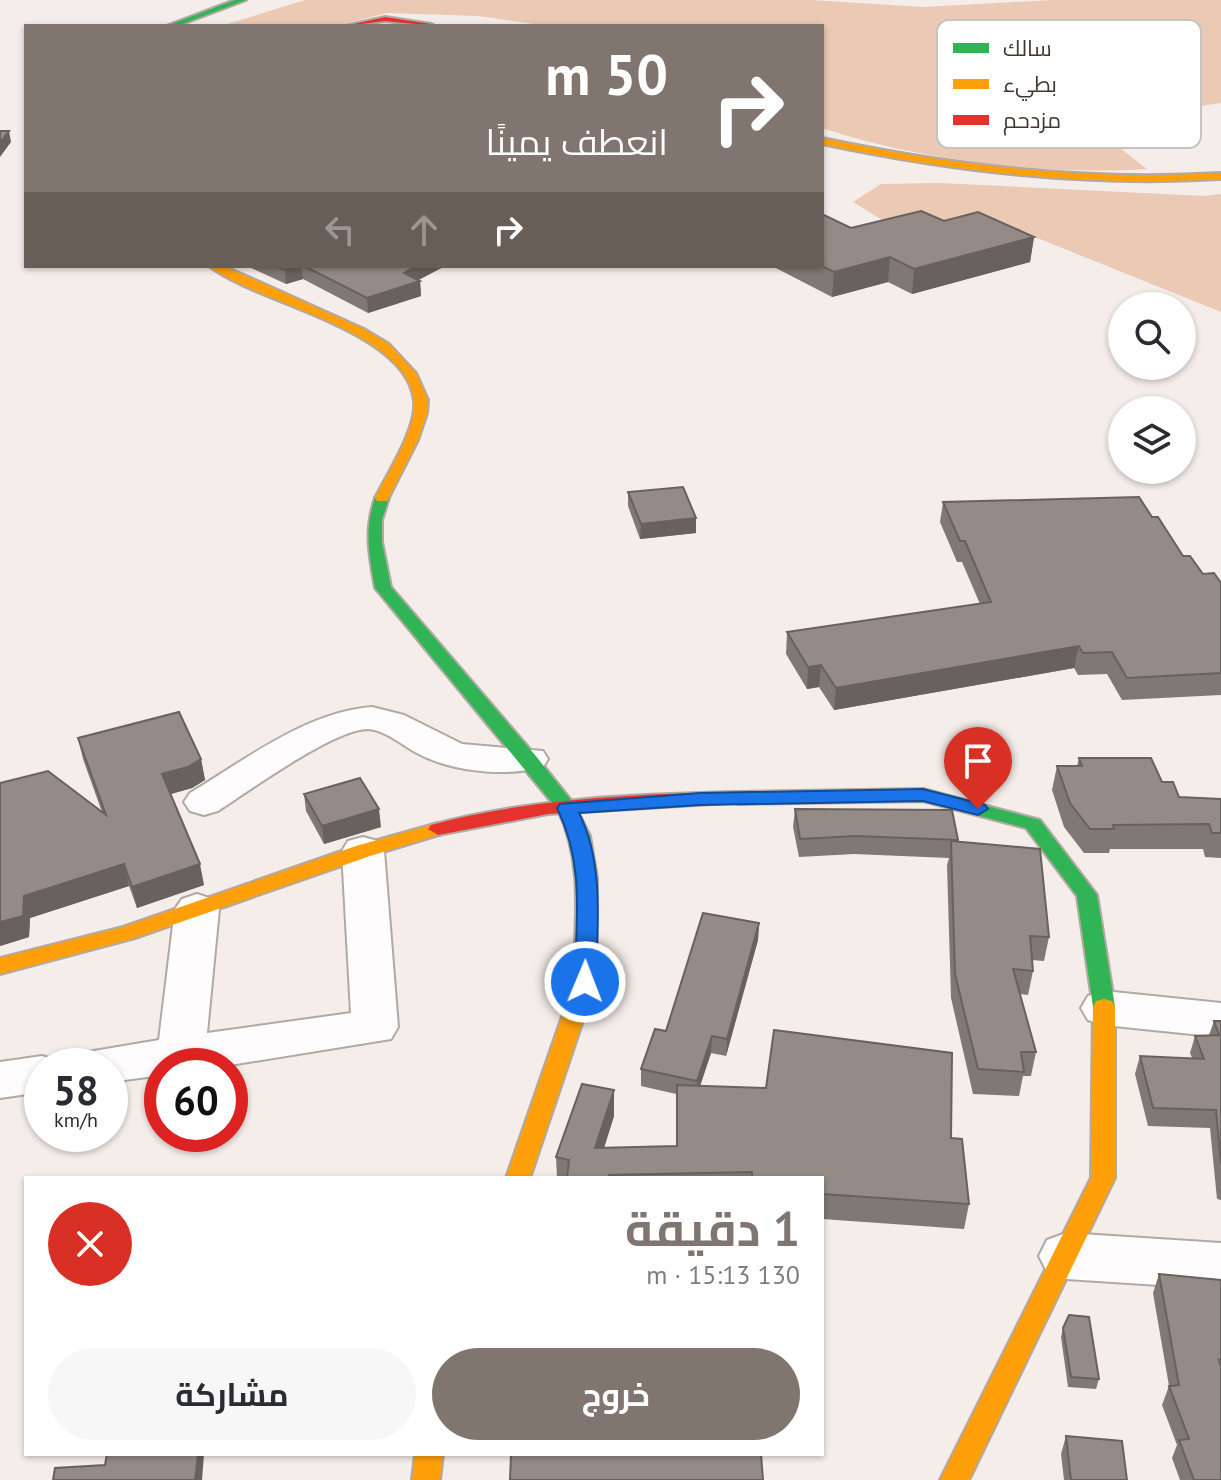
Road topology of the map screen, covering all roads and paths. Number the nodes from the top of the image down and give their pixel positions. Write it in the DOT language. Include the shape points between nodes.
graph roads {
  1 [pos="242,0"];
  2 [pos="176,24"];
  3 [pos="353,24"];
  4 [pos="418,24"];
  5 [pos="824,141"];
  6 [pos="1221,176"];
  7 [pos="219,268"];
  8 [pos="529,759"];
  9 [pos="204,802"];
  10 [pos="567,808"];
  11 [pos="363,851"];
  12 [pos="197,909"];
  13 [pos="0,966"];
  14 [pos="1104,1008"];
  15 [pos="1221,1020"];
  16 [pos="182,1048"];
  17 [pos="224,1048"];
  18 [pos="24,1077"];
  19 [pos="0,1080"];
  20 [pos="519,1176"];
  21 [pos="1066,1256"];
  22 [pos="1221,1266"];
  23 [pos="429,1456"];
  24 [pos="426,1480"];
  25 [pos="954,1480"];
  1 -- 2 [label="main road"];
  3 -- 4 [label="main road" via="385,19"];
  5 -- 6 [label="main road" via="943,167 1126,180"];
  7 -- 8 [label="main road" via="360,332 385,347 411,376 421,400 420,413 375,520 383,588"];
  8 -- 9 [label="street" via="465,758 408,729 369,717 331,727"];
  8 -- 10 [label="main road"];
  10 -- 11 [label="main road" via="467,821"];
  10 -- 14 [label="main road" via="700,799 923,795 1033,824 1087,895"];
  10 -- 20 [label="main road" via="580,836 587,878 585,982"];
  11 -- 12 [label="main road"];
  11 -- 17 [label="street" via="375,1027"];
  12 -- 13 [label="main road"];
  12 -- 16 [label="street"];
  14 -- 15 [label="street"];
  14 -- 21 [label="main road" via="1103,1178"];
  18 -- 19 [label="street"];
  21 -- 22 [label="street"];
  21 -- 25 [label="main road"];
  23 -- 24 [label="main road"];
}
